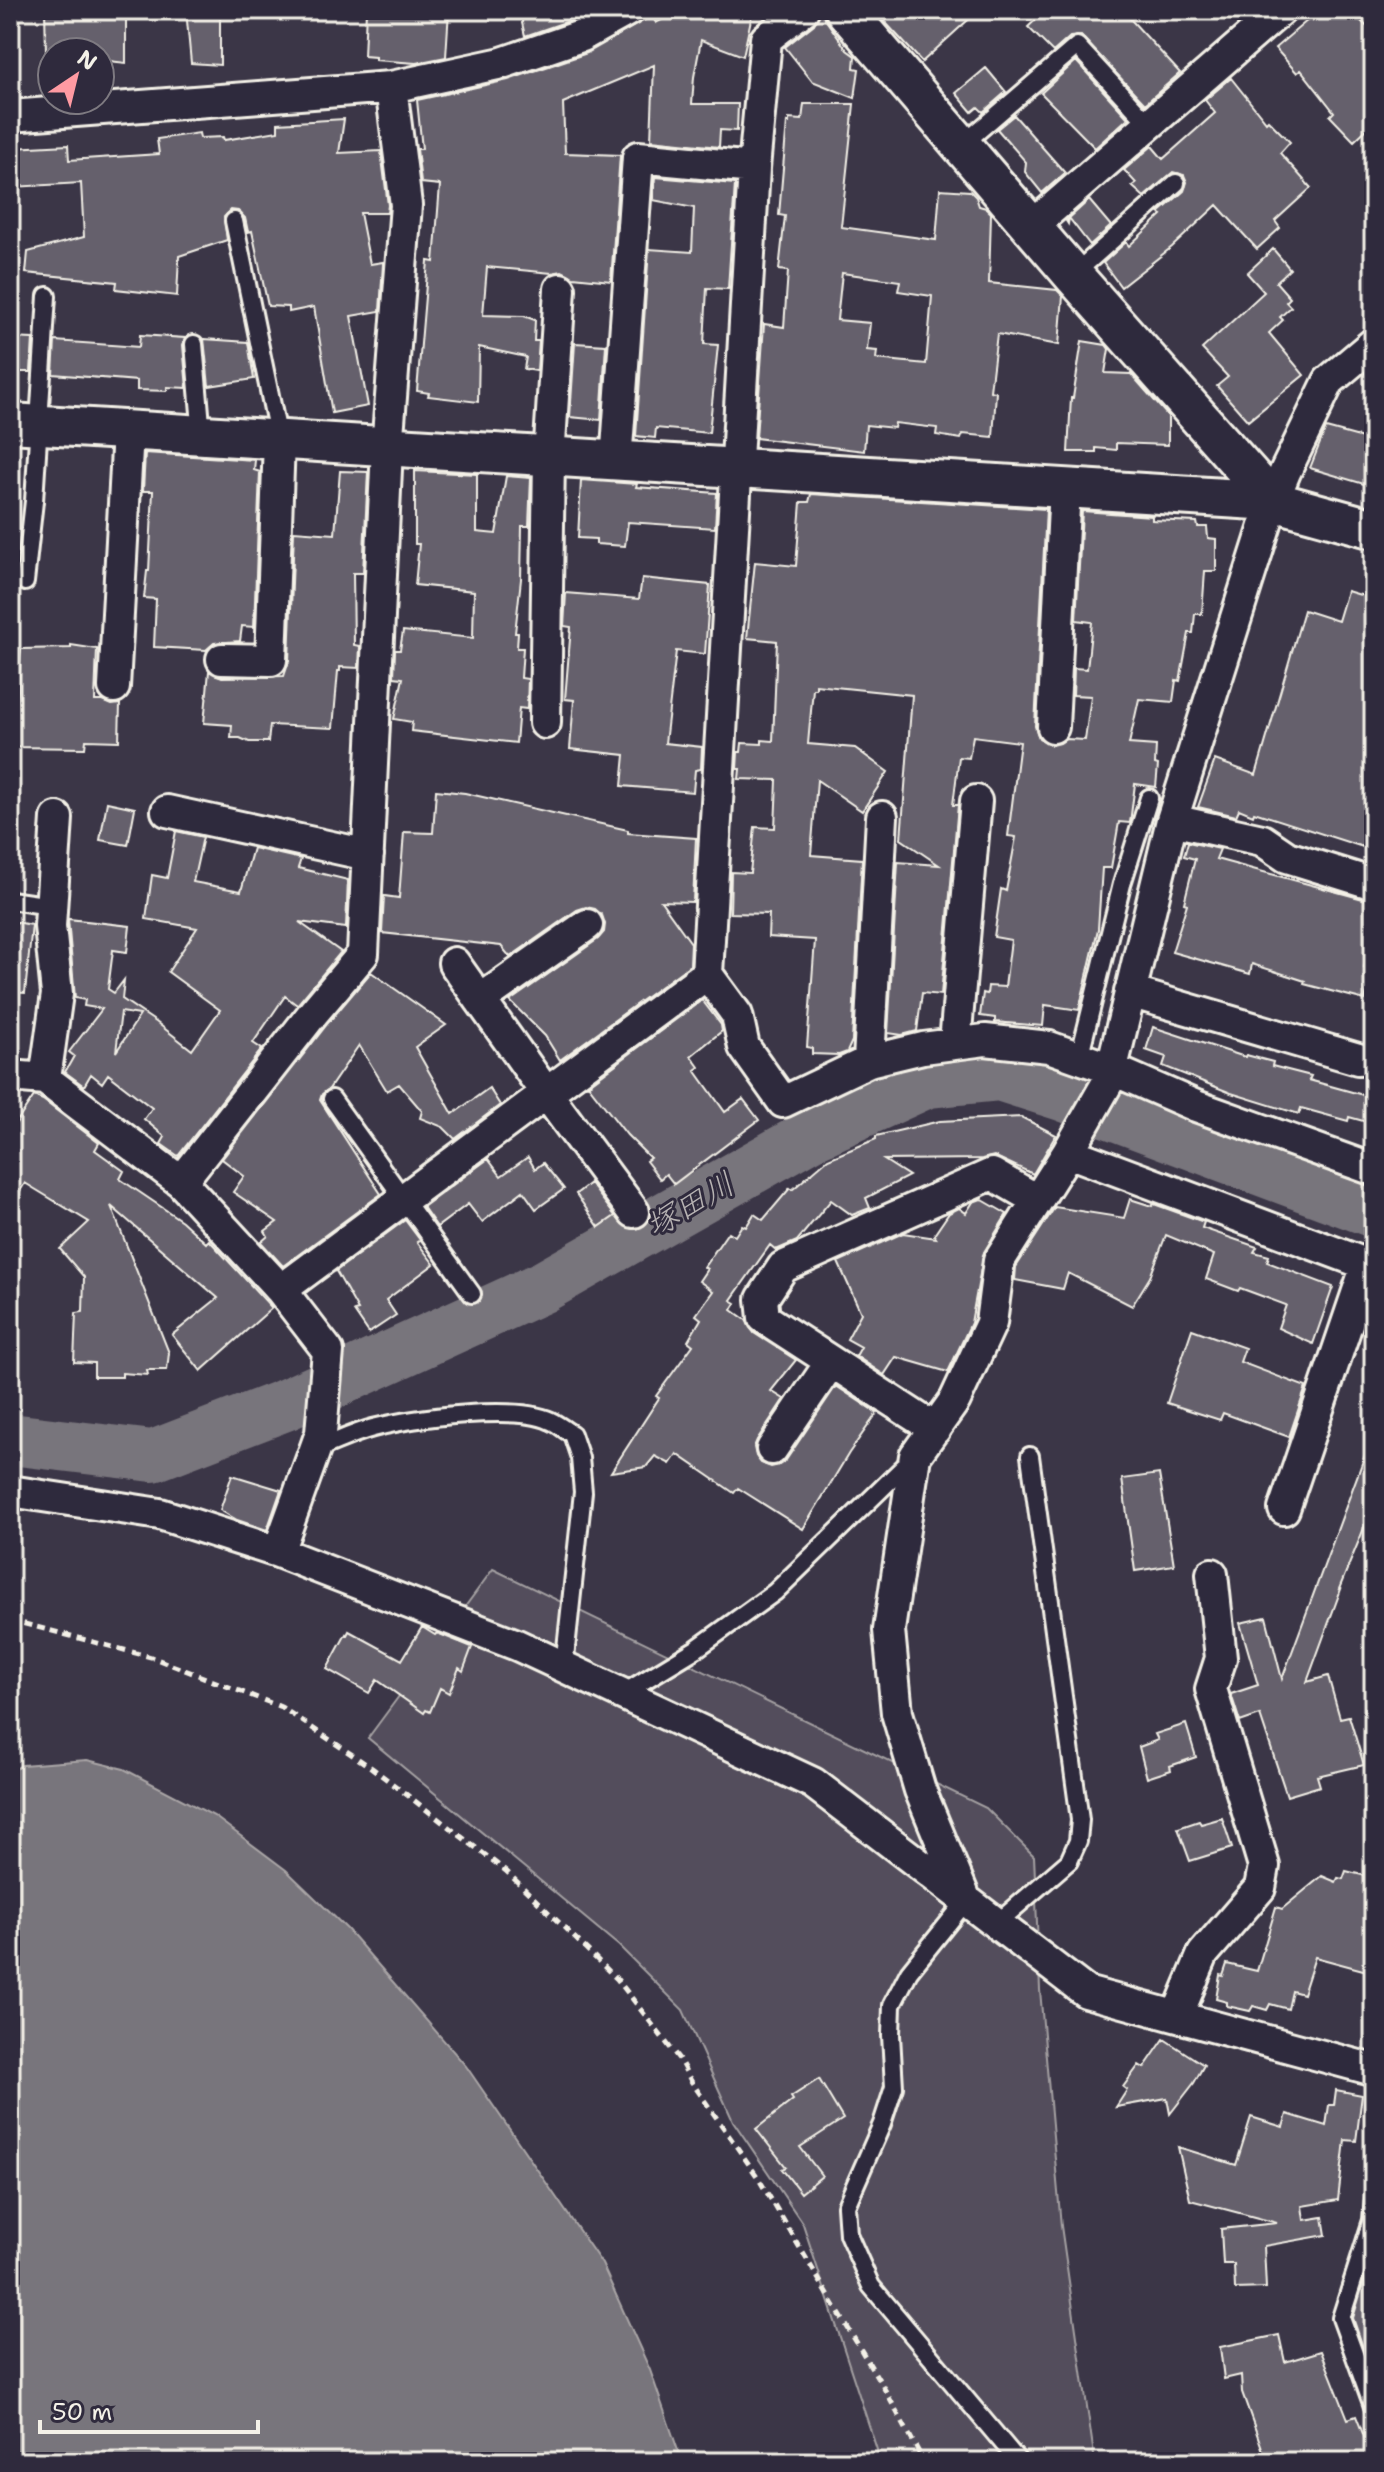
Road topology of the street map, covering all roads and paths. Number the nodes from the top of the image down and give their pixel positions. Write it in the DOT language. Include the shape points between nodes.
graph roads {
  1 [pos="628,10"];
  2 [pos="803,10"];
  3 [pos="845,10"];
  4 [pos="1281,10"];
  5 [pos="391,87"];
  6 [pos="10,116"];
  7 [pos="1148,123"];
  8 [pos="962,145"];
  9 [pos="754,168"];
  10 [pos="1176,183"];
  11 [pos="234,221"];
  12 [pos="1031,227"];
  13 [pos="1073,275"];
  14 [pos="560,289"];
  15 [pos="47,296"];
  16 [pos="1374,343"];
  17 [pos="194,344"];
  18 [pos="24,424"];
  19 [pos="128,431"];
  20 [pos="202,436"];
  21 [pos="279,441"];
  22 [pos="387,448"];
  23 [pos="549,458"];
  24 [pos="616,462"];
  25 [pos="737,469"];
  26 [pos="1065,487"];
  27 [pos="1273,501"];
  28 [pos="1374,529"];
  29 [pos="25,582"];
  30 [pos="222,659"];
  31 [pos="114,687"];
  32 [pos="545,723"];
  33 [pos="1053,727"];
  34 [pos="1149,798"];
  35 [pos="976,801"];
  36 [pos="167,811"];
  37 [pos="882,817"];
  38 [pos="57,818"];
  39 [pos="1172,820"];
  40 [pos="368,855"];
  41 [pos="1374,884"];
  42 [pos="10,900"];
  43 [pos="51,906"];
  44 [pos="587,925"];
  45 [pos="454,963"];
  46 [pos="707,974"];
  47 [pos="1130,992"];
  48 [pos="480,1000"];
  49 [pos="955,1043"];
  50 [pos="1079,1058"];
  51 [pos="1358,1059"];
  52 [pos="869,1061"];
  53 [pos="1110,1074"];
  54 [pos="10,1076"];
  55 [pos="45,1079"];
  56 [pos="546,1093"];
  57 [pos="332,1099"];
  58 [pos="1071,1147"];
  59 [pos="1374,1170"];
  60 [pos="181,1182"];
  61 [pos="404,1199"];
  62 [pos="1037,1200"];
  63 [pos="634,1212"];
  64 [pos="1371,1266"];
  65 [pos="281,1290"];
  66 [pos="472,1294"];
  67 [pos="831,1362"];
  68 [pos="935,1429"];
  69 [pos="317,1442"];
  70 [pos="772,1449"];
  71 [pos="915,1456"];
  72 [pos="1030,1456"];
  73 [pos="10,1491"];
  74 [pos="1284,1509"];
  75 [pos="278,1552"];
  76 [pos="1212,1574"];
  77 [pos="10,1620"];
  78 [pos="564,1667"];
  79 [pos="622,1694"];
  80 [pos="966,1901"];
  81 [pos="996,1924"];
  82 [pos="1177,2016"];
  83 [pos="1374,2070"];
  84 [pos="1374,2198"];
  85 [pos="1373,2221"];
  86 [pos="1374,2409"];
  87 [pos="924,2462"];
  88 [pos="1019,2462"];
  1 -- 5 [label="street" via="581,36 502,63"];
  2 -- 9 [label="street" via="766,39"];
  3 -- 8 [label="street"];
  4 -- 7 [label="street"];
  5 -- 6 [label="street"];
  5 -- 22 [label="street" via="406,205"];
  7 -- 8 [label="lane" via="1077,46"];
  7 -- 12 [label="street"];
  8 -- 12 [label="street"];
  9 -- 24 [label="street" via="638,157"];
  9 -- 25 [label="street"];
  10 -- 13 [label="lane"];
  11 -- 21 [label="lane"];
  12 -- 13 [label="street"];
  13 -- 27 [label="street"];
  14 -- 23 [label="street"];
  15 -- 18 [label="lane"];
  16 -- 27 [label="street" via="1329,381"];
  17 -- 20 [label="lane"];
  18 -- 19 [label="street"];
  18 -- 29 [label="lane" via="34,501"];
  19 -- 20 [label="street"];
  19 -- 31 [label="street"];
  20 -- 21 [label="street"];
  21 -- 22 [label="street"];
  21 -- 30 [label="street" via="271,660"];
  22 -- 23 [label="street"];
  22 -- 40 [label="street"];
  23 -- 24 [label="street"];
  23 -- 32 [label="street"];
  24 -- 25 [label="street"];
  25 -- 26 [label="street"];
  25 -- 46 [label="street"];
  26 -- 27 [label="street"];
  26 -- 33 [label="street"];
  27 -- 28 [label="street"];
  27 -- 39 [label="street"];
  34 -- 50 [label="lane"];
  35 -- 49 [label="street"];
  36 -- 40 [label="street"];
  37 -- 52 [label="street"];
  38 -- 43 [label="street"];
  39 -- 41 [label="street" via="1262,840 1287,857"];
  39 -- 47 [label="street"];
  40 -- 60 [label="street" via="363,954"];
  42 -- 43 [label="lane"];
  43 -- 55 [label="street" via="57,994"];
  44 -- 48 [label="street"];
  45 -- 48 [label="street"];
  46 -- 52 [label="street" via="737,1015 744,1047 783,1102"];
  46 -- 56 [label="street"];
  47 -- 51 [label="street"];
  47 -- 53 [label="street"];
  48 -- 56 [label="street"];
  49 -- 50 [label="street" via="985,1040 1049,1047"];
  49 -- 52 [label="street"];
  50 -- 53 [label="street"];
  53 -- 58 [label="street"];
  53 -- 59 [label="street"];
  54 -- 55 [label="street"];
  55 -- 60 [label="street"];
  56 -- 61 [label="street"];
  56 -- 63 [label="street"];
  57 -- 61 [label="lane"];
  58 -- 62 [label="street"];
  58 -- 64 [label="street"];
  60 -- 65 [label="street"];
  61 -- 65 [label="street"];
  61 -- 66 [label="lane"];
  62 -- 67 [label="street" via="992,1174 783,1267 762,1299 764,1318"];
  62 -- 68 [label="street" via="999,1261 991,1323 955,1400"];
  64 -- 74 [label="street"];
  65 -- 69 [label="street" via="328,1351"];
  67 -- 68 [label="street"];
  67 -- 70 [label="street"];
  68 -- 71 [label="street"];
  69 -- 75 [label="street"];
  69 -- 78 [label="lane" via="417,1419 476,1414 524,1414 550,1420 572,1434 583,1492"];
  71 -- 79 [label="lane" via="775,1592"];
  71 -- 80 [label="street" via="889,1630 897,1713 920,1790"];
  72 -- 81 [label="lane" via="1080,1820 1069,1861"];
  73 -- 75 [label="street" via="160,1514"];
  75 -- 78 [label="street"];
  76 -- 82 [label="street" via="1221,1658 1211,1689 1264,1866 1260,1888 1203,1954"];
  77 -- 87 [label="path" via="151,1657 281,1707 372,1768 506,1871 617,1979 679,2059 757,2176"];
  78 -- 79 [label="street"];
  79 -- 80 [label="street" via="813,1783"];
  80 -- 81 [label="street"];
  80 -- 88 [label="lane" via="909,1972 892,2005 894,2087 846,2206 848,2234 871,2286"];
  81 -- 82 [label="street" via="1086,1992"];
  82 -- 83 [label="street"];
  84 -- 85 [label="lane"];
  85 -- 86 [label="lane" via="1341,2318"];
}
